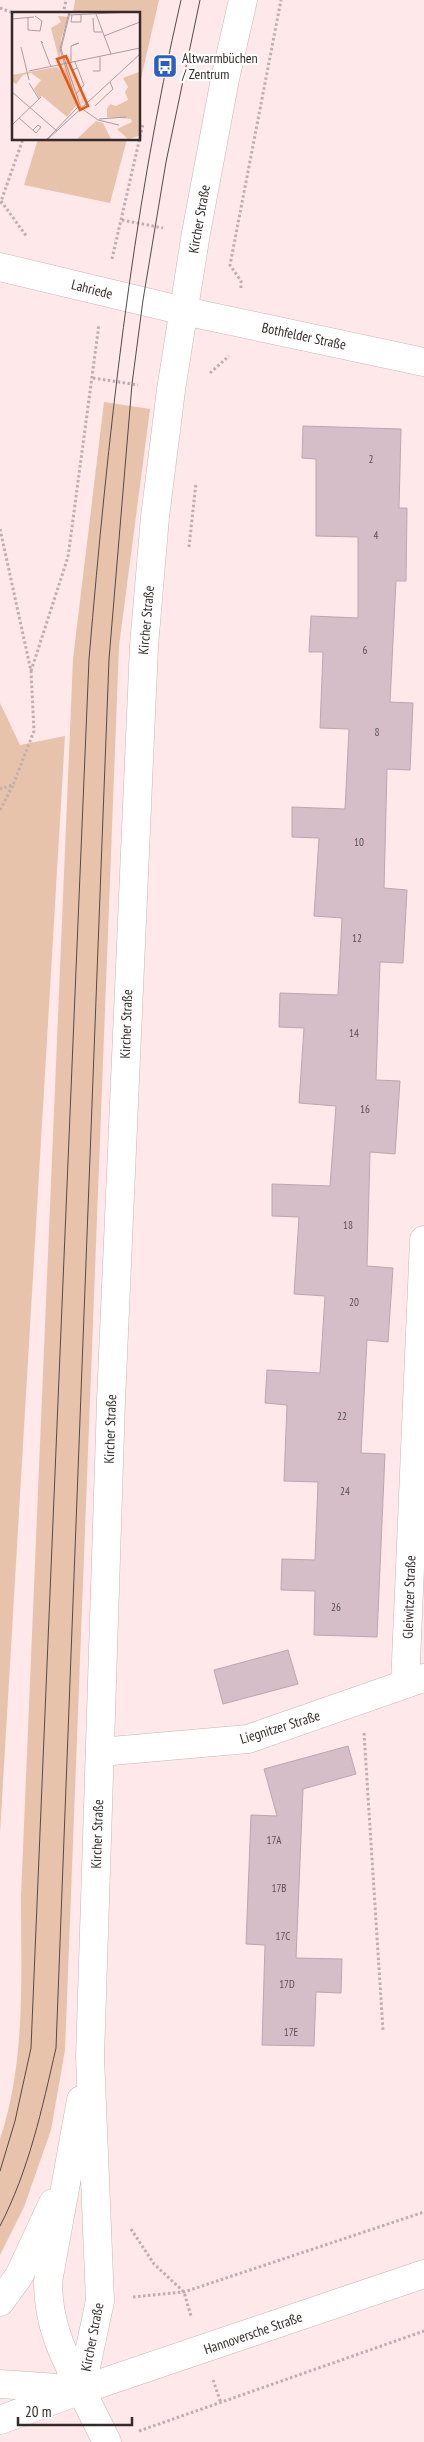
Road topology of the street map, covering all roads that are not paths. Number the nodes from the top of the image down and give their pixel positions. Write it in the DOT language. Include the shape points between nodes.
graph roads {
  1 [pos="243,0"];
  2 [pos="0,267"];
  3 [pos="184,311"];
  4 [pos="424,362"];
  5 [pos="424,1240"];
  6 [pos="415,1681"];
  7 [pos="100,1752"];
  8 [pos="90,2057"];
  9 [pos="66,2172"];
  10 [pos="424,2274"];
  11 [pos="0,2302"];
  12 [pos="0,2384"];
  13 [pos="81,2390"];
  14 [pos="0,2420"];
  15 [pos="107,2442"];
  1 -- 3 [label="main road, Kircher Straße" via="197,224"];
  2 -- 3 [label="main road, Lahriede"];
  3 -- 4 [label="main road, Bothfelder Straße"];
  3 -- 7 [label="main road, Kircher Straße" via="155,516 144,646 111,1401"];
  5 -- 6 [label="main road, Gleiwitzer Straße"];
  6 -- 7 [label="main road, Liegnitzer Straße" via="248,1739"];
  7 -- 8 [label="main road, Kircher Straße"];
  8 -- 9 [label="main road, Kircher Straße"];
  8 -- 13 [label="main road, Kircher Straße" via="100,2300"];
  9 -- 11 [label="main road, Kircher Straße" via="19,2276"];
  9 -- 13 [label="main road, Kircher Straße" via="48,2282 48,2303 60,2348"];
  10 -- 13 [label="main road, Hannoversche Straße"];
  12 -- 13 [label="main road, Hannoversche Straße"];
  13 -- 14 [label="main road, Hannoversche Straße"];
  13 -- 15 [label="main road"];
}
